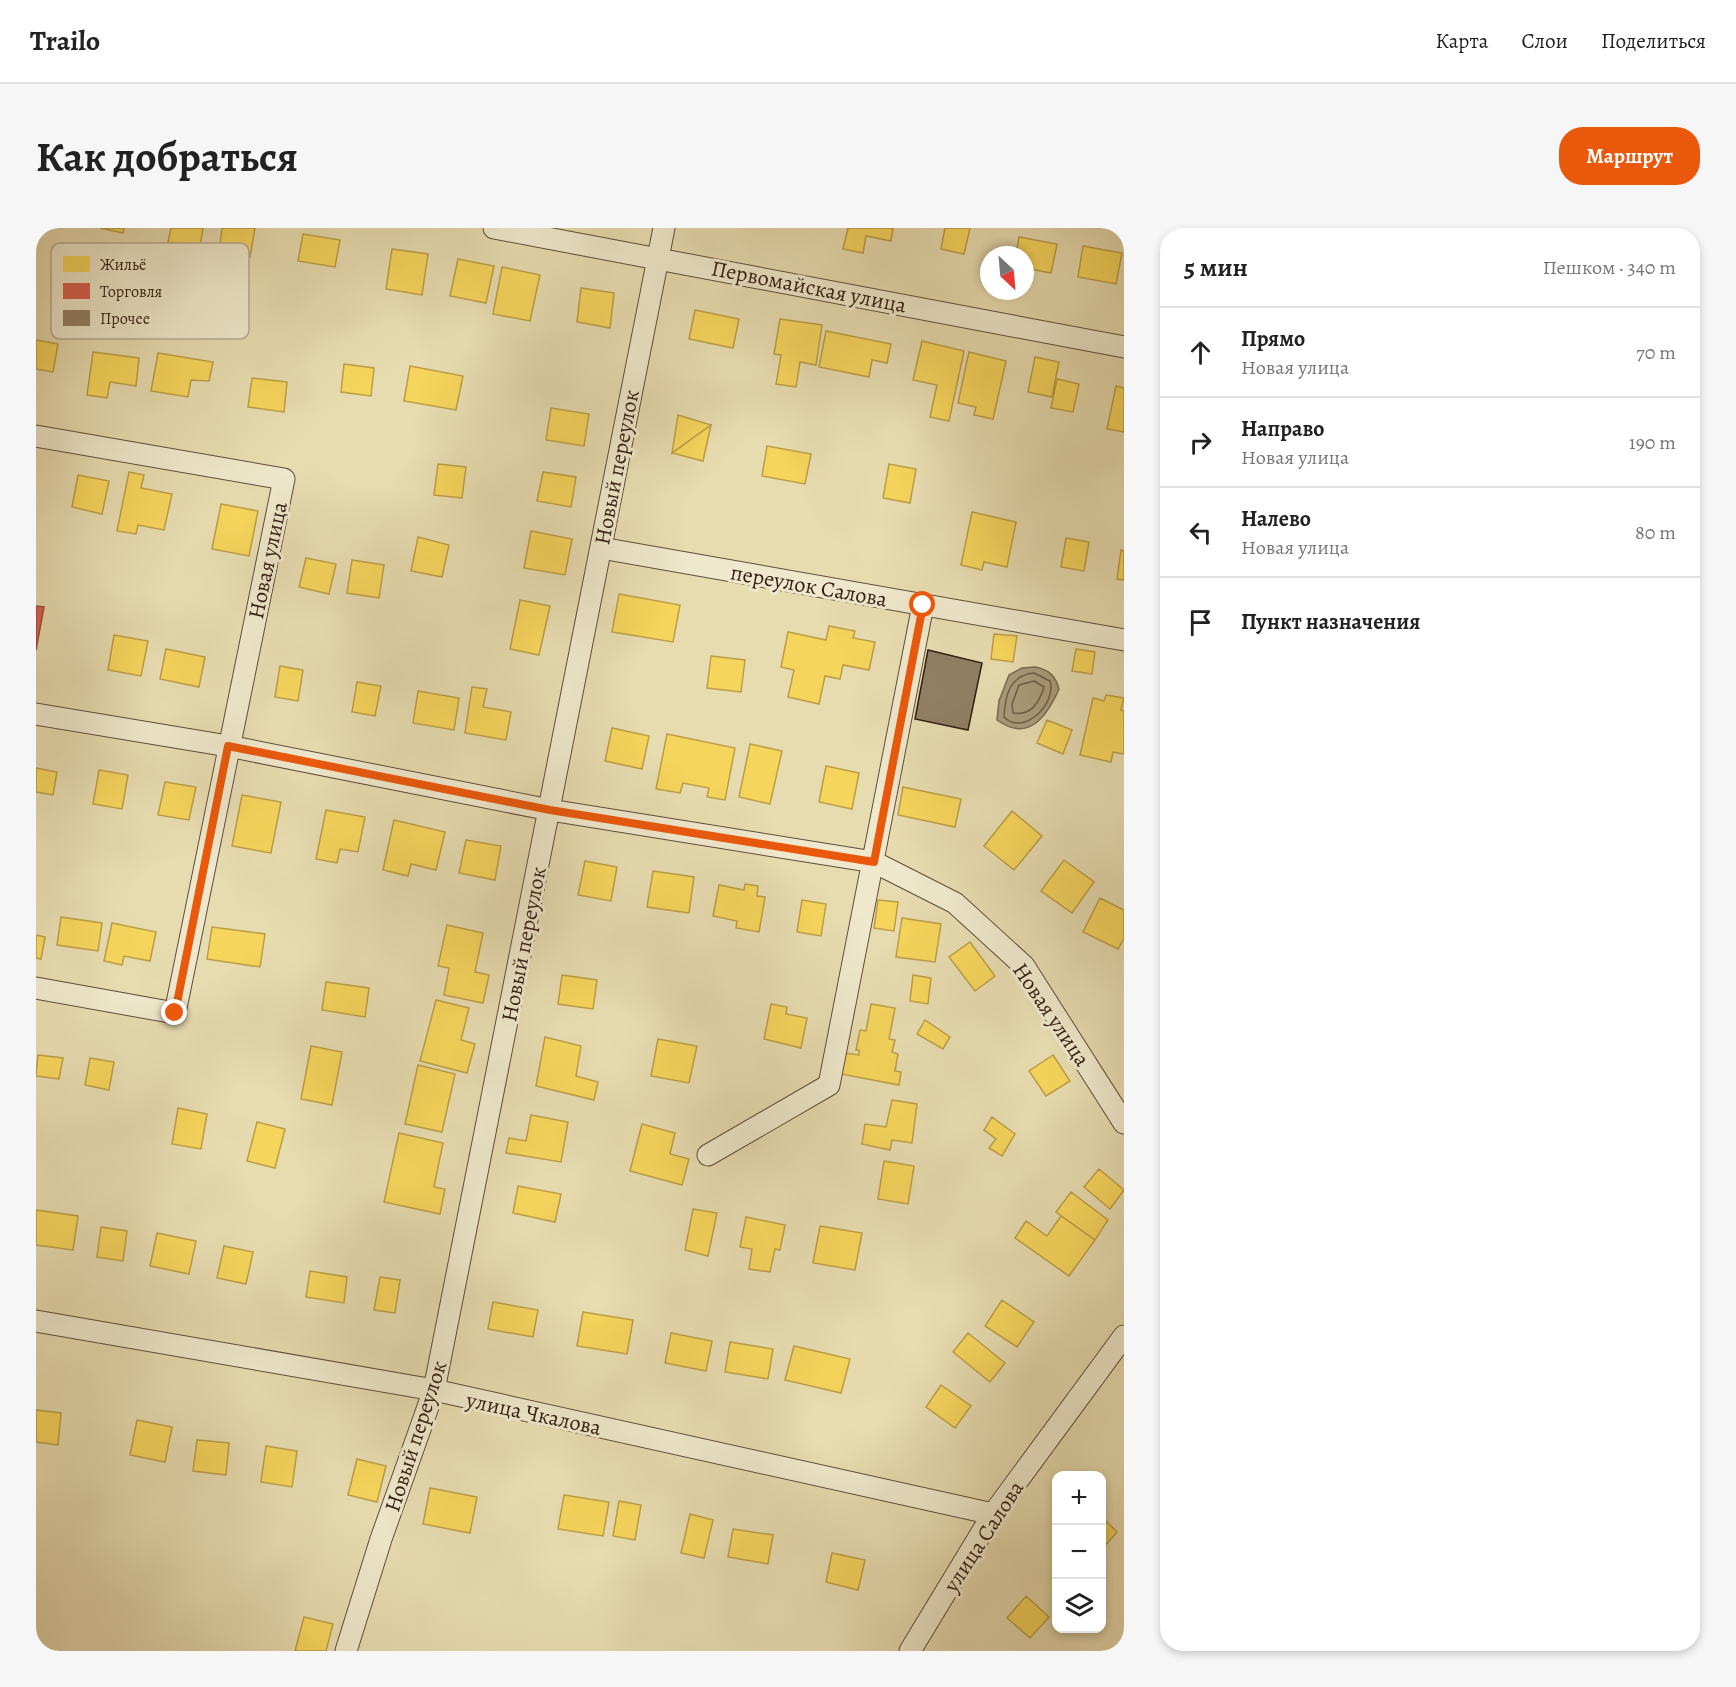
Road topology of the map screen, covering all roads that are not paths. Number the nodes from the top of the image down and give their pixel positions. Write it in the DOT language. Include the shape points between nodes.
graph roads {
  1 [pos="494,228"];
  2 [pos="664,228"];
  3 [pos="656,256"];
  4 [pos="1124,347"];
  5 [pos="36,436"];
  6 [pos="601,548"];
  7 [pos="923,605"];
  8 [pos="1124,640"];
  9 [pos="36,714"];
  10 [pos="228,746"];
  11 [pos="550,810"];
  12 [pos="874,862"];
  13 [pos="36,988"];
  14 [pos="1124,1124"];
  15 [pos="708,1155"];
  16 [pos="36,1321"];
  17 [pos="1124,1336"];
  18 [pos="434,1390"];
  19 [pos="993,1514"];
  20 [pos="346,1651"];
  21 [pos="910,1651"];
  1 -- 3 [label="street, Первомайская улица"];
  2 -- 3 [label="street, Новый переулок"];
  3 -- 4 [label="street, Первомайская улица"];
  3 -- 6 [label="street, Новый переулок"];
  5 -- 10 [label="street, Новая улица" via="284,479"];
  6 -- 7 [label="street, переулок Салова"];
  6 -- 11 [label="street, Новый переулок"];
  7 -- 8 [label="street, переулок Салова"];
  7 -- 12 [label="street"];
  9 -- 10 [label="street, Новая улица"];
  10 -- 11 [label="street, Новая улица"];
  10 -- 13 [label="street, Новая улица" via="175,1013"];
  11 -- 12 [label="street, Новая улица"];
  11 -- 18 [label="street, Новый переулок"];
  12 -- 14 [label="street, Новая улица" via="956,903 1024,966"];
  12 -- 15 [label="street" via="829,1085"];
  16 -- 18 [label="street, улица Чкалова"];
  17 -- 19 [label="street, улица Салова"];
  18 -- 19 [label="street, улица Чкалова"];
  18 -- 20 [label="street, Новый переулок"];
  19 -- 21 [label="street, улица Салова"];
}
